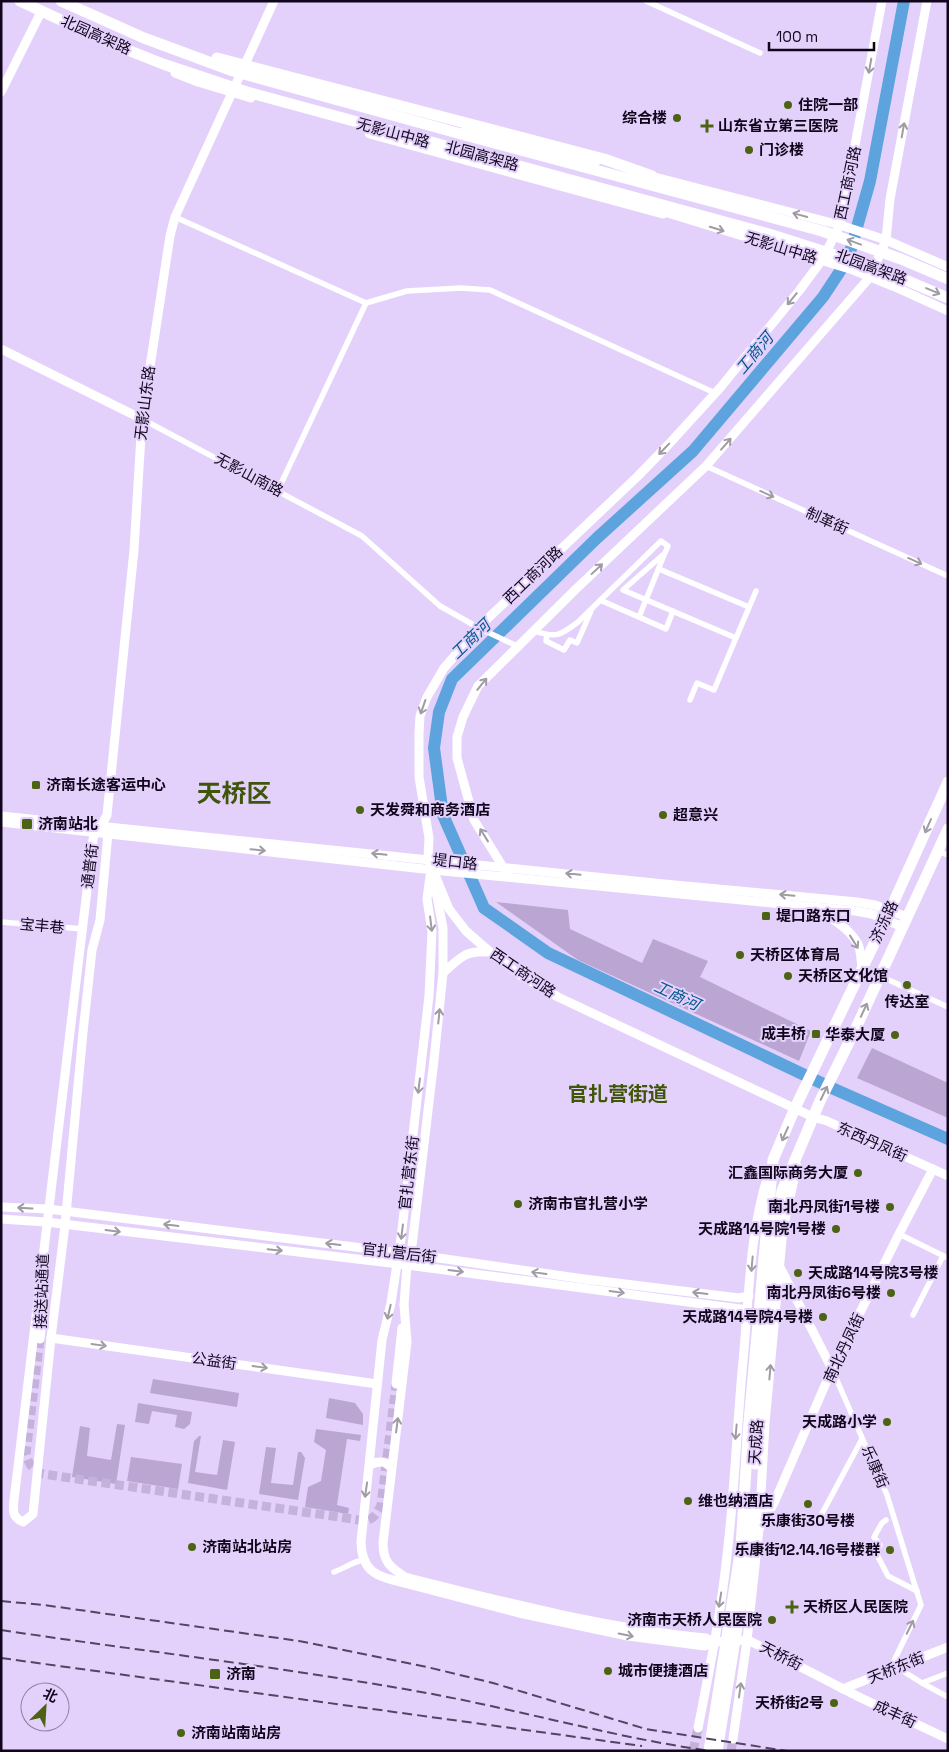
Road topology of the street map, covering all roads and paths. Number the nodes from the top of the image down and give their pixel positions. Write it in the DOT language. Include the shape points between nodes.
graph roads {
  1 [pos="13,1"];
  2 [pos="20,1"];
  3 [pos="62,1"];
  4 [pos="74,1"];
  5 [pos="274,1"];
  6 [pos="646,1"];
  7 [pos="882,1"];
  8 [pos="927,1"];
  9 [pos="40,14"];
  10 [pos="144,38"];
  11 [pos="760,53"];
  12 [pos="244,67"];
  13 [pos="1,92"];
  14 [pos="247,92"];
  15 [pos="232,94"];
  16 [pos="652,176"];
  17 [pos="669,214"];
  18 [pos="176,217"];
  19 [pos="843,226"];
  20 [pos="886,240"];
  21 [pos="826,262"];
  22 [pos="948,266"];
  23 [pos="866,275"];
  24 [pos="948,279"];
  25 [pos="948,298"];
  26 [pos="366,303"];
  27 [pos="948,311"];
  28 [pos="1,349"];
  29 [pos="715,393"];
  30 [pos="142,419"];
  31 [pos="706,466"];
  32 [pos="278,490"];
  33 [pos="665,553"];
  34 [pos="659,569"];
  35 [pos="948,576"];
  36 [pos="614,587"];
  37 [pos="623,590"];
  38 [pos="756,591"];
  39 [pos="600,600"];
  40 [pos="646,600"];
  41 [pos="593,607"];
  42 [pos="749,607"];
  43 [pos="672,611"];
  44 [pos="639,617"];
  45 [pos="479,628"];
  46 [pos="534,631"];
  47 [pos="547,635"];
  48 [pos="736,638"];
  49 [pos="517,646"];
  50 [pos="690,700"];
  51 [pos="948,782"];
  52 [pos="1,816"];
  53 [pos="1,822"];
  54 [pos="97,829"];
  55 [pos="948,829"];
  56 [pos="108,834"];
  57 [pos="943,853"];
  58 [pos="428,855"];
  59 [pos="503,867"];
  60 [pos="432,874"];
  61 [pos="509,876"];
  62 [pos="805,906"];
  63 [pos="888,914"];
  64 [pos="1,922"];
  65 [pos="905,922"];
  66 [pos="82,930"];
  67 [pos="490,952"];
  68 [pos="862,968"];
  69 [pos="443,973"];
  70 [pos="880,976"];
  71 [pos="948,1007"];
  72 [pos="795,1108"];
  73 [pos="813,1117"];
  74 [pos="804,1136"];
  75 [pos="773,1160"];
  76 [pos="933,1169"];
  77 [pos="948,1176"];
  78 [pos="1,1207"];
  79 [pos="48,1209"];
  80 [pos="66,1212"];
  81 [pos="1,1220"];
  82 [pos="46,1222"];
  83 [pos="65,1225"];
  84 [pos="899,1234"];
  85 [pos="44,1242"];
  86 [pos="398,1252"];
  87 [pos="411,1254"];
  88 [pos="946,1257"];
  89 [pos="396,1264"];
  90 [pos="407,1265"];
  91 [pos="780,1269"];
  92 [pos="749,1296"];
  93 [pos="404,1305"];
  94 [pos="748,1310"];
  95 [pos="913,1315"];
  96 [pos="51,1338"];
  97 [pos="40,1339"];
  98 [pos="832,1369"];
  99 [pos="378,1384"];
  100 [pos="396,1384"];
  101 [pos="862,1439"];
  102 [pos="370,1465"];
  103 [pos="391,1468"];
  104 [pos="886,1520"];
  105 [pos="818,1522"];
  106 [pos="759,1529"];
  107 [pos="363,1560"];
  108 [pos="334,1572"];
  109 [pos="917,1590"];
  110 [pos="747,1640"];
  111 [pos="714,1642"];
  112 [pos="948,1647"];
  113 [pos="894,1670"];
  114 [pos="948,1673"];
  115 [pos="922,1683"];
  116 [pos="843,1689"];
  117 [pos="948,1697"];
  118 [pos="698,1728"];
  119 [pos="733,1739"];
  120 [pos="948,1739"];
  121 [pos="709,1751"];
  122 [pos="718,1751"];
  1 -- 9 [label="main road, 无影山中路"];
  2 -- 14 [label="highway, 北园高架路" via="110,43"];
  3 -- 10 [label="highway, 北园高架路"];
  4 -- 12 [label="main road, 无影山中路" via="138,31"];
  5 -- 12 [label="main road, 无影山东路"];
  6 -- 11 [label="street"];
  7 -- 19 [label="main road, 西工商河路, one-way"];
  20 -- 8 [label="main road, one-way" via="890,199"];
  9 -- 13 [label="main road"];
  9 -- 15 [label="main road, 无影山中路" via="117,50"];
  10 -- 16 [label="highway" via="604,159"];
  24 -- 10 [label="highway, 北园高架路, one-way" via="822,231 233,71"];
  12 -- 15 [label="main road, 无影山东路"];
  12 -- 16 [label="main road, 无影山中路" via="543,150"];
  14 -- 17 [label="highway" via="388,139"];
  14 -- 25 [label="highway, 北园高架路, one-way" via="769,234 882,270"];
  15 -- 17 [label="main road, 无影山中路" via="434,145"];
  15 -- 18 [label="main road, 无影山东路"];
  19 -- 16 [label="main road, 无影山中路, one-way"];
  17 -- 21 [label="main road, 无影山中路, one-way"];
  18 -- 26 [label="street"];
  18 -- 30 [label="main road, 无影山东路" via="170,236"];
  19 -- 20 [label="main road, 无影山中路"];
  19 -- 21 [label="main road, 西工商河路"];
  20 -- 22 [label="main road, 无影山中路"];
  20 -- 23 [label="main road"];
  21 -- 23 [label="main road, 无影山中路"];
  21 -- 29 [label="main road, 西工商河路, one-way"];
  23 -- 27 [label="main road, 无影山中路"];
  31 -- 23 [label="main road, one-way"];
  26 -- 29 [label="street" via="407,290 490,290"];
  26 -- 32 [label="street"];
  28 -- 30 [label="main road, 无影山南路"];
  29 -- 45 [label="main road, 西工商河路, one-way" via="638,476"];
  30 -- 32 [label="street, 无影山南路"];
  30 -- 54 [label="main road, 无影山东路" via="132,568 107,815"];
  31 -- 35 [label="street, 制革街, one-way"];
  46 -- 31 [label="main road, one-way"];
  32 -- 45 [label="street, 无影山南路" via="362,536 440,606"];
  33 -- 34 [label="street"];
  33 -- 36 [label="street" via="668,546 661,541"];
  33 -- 37 [label="street"];
  34 -- 40 [label="street"];
  34 -- 42 [label="street"];
  36 -- 37 [label="street"];
  36 -- 39 [label="street"];
  37 -- 40 [label="street"];
  38 -- 42 [label="street"];
  39 -- 41 [label="street"];
  39 -- 44 [label="street"];
  40 -- 43 [label="street"];
  40 -- 44 [label="street"];
  41 -- 47 [label="street" via="564,633"];
  41 -- 47 [label="street" via="578,643 570,640 564,650 546,641"];
  42 -- 48 [label="street"];
  43 -- 44 [label="street" via="666,629"];
  43 -- 48 [label="street"];
  45 -- 49 [label="street, 无影山南路"];
  45 -- 58 [label="main road, 西工商河路, one-way" via="444,668 427,696 420,716 418,777"];
  46 -- 47 [label="street"];
  46 -- 49 [label="main road"];
  48 -- 50 [label="street" via="714,690 697,683"];
  59 -- 49 [label="main road, one-way" via="474,820 457,758 457,736 478,686"];
  51 -- 63 [label="highway, 济泺路, one-way"];
  52 -- 54 [label="main road, 堤口路"];
  53 -- 54 [label="main road, 堤口路"];
  54 -- 56 [label="main road, 堤口路"];
  58 -- 54 [label="main road, 堤口路, one-way"];
  54 -- 66 [label="main road, 通普街"];
  55 -- 57 [label="highway, 济泺路"];
  56 -- 60 [label="main road, 堤口路, one-way"];
  56 -- 80 [label="main road, 通普街" via="100,920 92,950 86,1004"];
  57 -- 65 [label="highway, 济泺路"];
  58 -- 59 [label="main road, 堤口路" via="442,860"];
  58 -- 60 [label="main road, 西工商河路"];
  59 -- 61 [label="main road"];
  63 -- 59 [label="main road, 堤口路, one-way" via="856,902"];
  60 -- 61 [label="main road, 堤口路" via="446,871"];
  60 -- 67 [label="main road, 西工商河路" via="449,909 466,931"];
  60 -- 69 [label="main road, 官扎营东街" via="443,928"];
  60 -- 86 [label="main road, 官扎营东街, one-way" via="427,899 432,932 431,969"];
  61 -- 62 [label="main road, 堤口路"];
  62 -- 63 [label="main road, 堤口路"];
  62 -- 68 [label="main road, one-way" via="826,914 846,929 858,945"];
  63 -- 65 [label="main road, 堤口路"];
  63 -- 68 [label="highway, 济泺路"];
  64 -- 66 [label="street, 宝丰巷"];
  65 -- 70 [label="highway, 济泺路"];
  66 -- 79 [label="main road, 通普街"];
  67 -- 69 [label="main road" via="476,951 462,956"];
  67 -- 72 [label="main road, 西工商河路" via="520,975 558,997"];
  68 -- 72 [label="highway, 济泺路"];
  87 -- 69 [label="main road, 官扎营东街, one-way"];
  70 -- 71 [label="street"];
  73 -- 70 [label="highway, 济泺路, one-way"];
  72 -- 73 [label="main road, 东西丹凤街"];
  72 -- 75 [label="highway, 天成路, one-way"];
  73 -- 74 [label="highway, 天成路"];
  73 -- 76 [label="main road, 东西丹凤街"];
  74 -- 91 [label="main road, 天成路" via="783,1229"];
  74 -- 122 [label="highway, 天成路" via="782,1191 776,1220 751,1534"];
  75 -- 92 [label="main road, 天成路, one-way" via="761,1198"];
  75 -- 121 [label="highway, 天成路" via="741,1547"];
  76 -- 77 [label="main road, 东西丹凤街"];
  76 -- 84 [label="main road, 南北丹凤街"];
  79 -- 78 [label="main road, 官扎营后街, one-way"];
  79 -- 80 [label="main road, 官扎营后街"];
  79 -- 82 [label="main road, 通普街"];
  80 -- 83 [label="main road, 通普街"];
  86 -- 80 [label="main road, 官扎营后街, one-way"];
  81 -- 82 [label="main road, 官扎营后街"];
  82 -- 83 [label="main road, 官扎营后街"];
  82 -- 85 [label="main road, 通普街"];
  83 -- 89 [label="main road, 官扎营后街, one-way"];
  83 -- 96 [label="main road, 通普街"];
  84 -- 88 [label="street"];
  84 -- 98 [label="main road, 南北丹凤街"];
  85 -- 96 [label="main road, 通普街" via="13,1513 23,1522 32,1514"];
  85 -- 97 [label="main road, 接送站通道" via="44,1304"];
  86 -- 87 [label="main road, 官扎营后街"];
  86 -- 89 [label="main road, 官扎营东街"];
  87 -- 90 [label="main road, 官扎营东街"];
  92 -- 87 [label="main road, 官扎营后街, one-way" via="739,1298 584,1279"];
  88 -- 95 [label="street"];
  89 -- 90 [label="main road, 官扎营后街"];
  89 -- 99 [label="main road, 官扎营东街, one-way" via="382,1340"];
  90 -- 93 [label="main road, 官扎营东街"];
  90 -- 94 [label="main road, 官扎营后街, one-way"];
  91 -- 98 [label="main road, 乐康街"];
  106 -- 91 [label="main road, 天成路, one-way" via="765,1423"];
  92 -- 94 [label="main road, 天成路"];
  93 -- 100 [label="main road"];
  103 -- 93 [label="main road, 官扎营东街, one-way" via="407,1342"];
  94 -- 111 [label="main road, 天成路, one-way" via="728,1546"];
  96 -- 99 [label="main road, 公益街, one-way"];
  98 -- 101 [label="street, 乐康街"];
  98 -- 106 [label="main road, 南北丹凤街" via="777,1496"];
  99 -- 102 [label="main road, 官扎营东街"];
  101 -- 105 [label="street"];
  101 -- 109 [label="street, 乐康街" via="886,1495"];
  102 -- 103 [label="main road" via="381,1462"];
  102 -- 107 [label="main road, 官扎营东街, one-way" via="361,1542"];
  103 -- 111 [label="main road, 官扎营东街" via="383,1554 394,1570 405,1577 516,1605"];
  104 -- 109 [label="street" via="874,1537 880,1545 876,1553 888,1576"];
  106 -- 110 [label="main road, 天成路"];
  107 -- 108 [label="street"];
  107 -- 111 [label="main road, one-way" via="375,1573 404,1583 519,1613 628,1636 705,1646"];
  113 -- 109 [label="street, 乐康街, one-way" via="922,1605"];
  110 -- 111 [label="main road, 天桥街"];
  110 -- 116 [label="main road, 天桥街"];
  119 -- 110 [label="main road, 天成路, one-way"];
  111 -- 118 [label="main road, 天成路"];
  112 -- 113 [label="main road, 天桥东街"];
  113 -- 115 [label="street"];
  113 -- 116 [label="main road, 天桥东街"];
  114 -- 115 [label="street"];
  115 -- 117 [label="street"];
  116 -- 120 [label="main road, 成丰街"];
}
